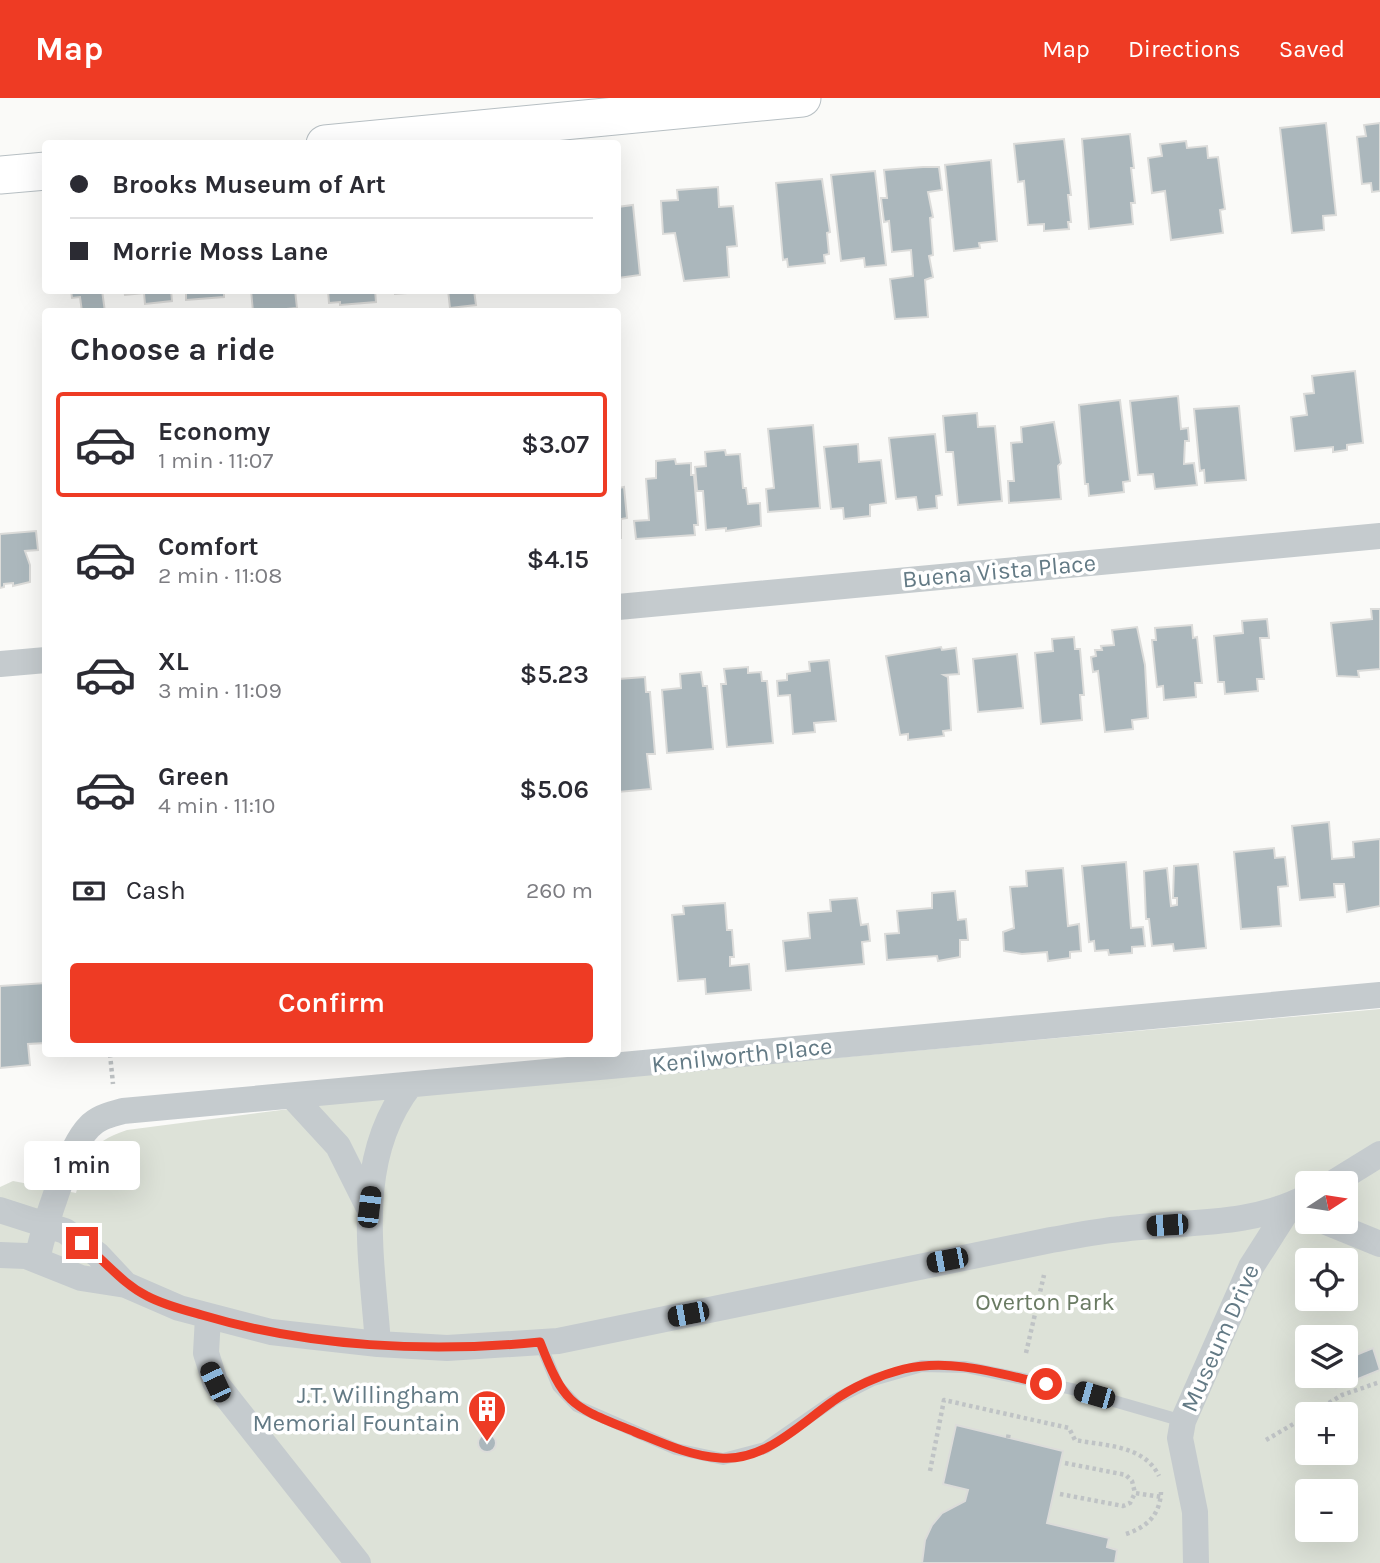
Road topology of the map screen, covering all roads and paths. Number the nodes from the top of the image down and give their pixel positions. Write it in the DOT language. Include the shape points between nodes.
graph roads {
  1 [pos="802,98"];
  2 [pos="359,140"];
  3 [pos="42,171"];
  4 [pos="0,175"];
  5 [pos="1380,536"];
  6 [pos="621,607"];
  7 [pos="42,660"];
  8 [pos="0,664"];
  9 [pos="1380,995"];
  10 [pos="110,1057"];
  11 [pos="113,1084"];
  12 [pos="410,1085"];
  13 [pos="292,1096"];
  14 [pos="1380,1154"];
  15 [pos="1352,1171"];
  16 [pos="369,1207"];
  17 [pos="1295,1207"];
  18 [pos="0,1210"];
  19 [pos="1295,1214"];
  20 [pos="46,1224"];
  21 [pos="1355,1234"];
  22 [pos="1380,1244"];
  23 [pos="0,1255"];
  24 [pos="37,1259"];
  25 [pos="1044,1275"];
  26 [pos="127,1285"];
  27 [pos="208,1317"];
  28 [pos="540,1342"];
  29 [pos="378,1345"];
  30 [pos="1026,1353"];
  31 [pos="1380,1382"];
  32 [pos="1330,1402"];
  33 [pos="1182,1421"];
  34 [pos="1295,1423"];
  35 [pos="1266,1440"];
  36 [pos="1065,1463"];
  37 [pos="930,1471"];
  38 [pos="1135,1493"];
  39 [pos="1060,1494"];
  40 [pos="1161,1497"];
  41 [pos="1126,1534"];
  42 [pos="358,1563"];
  43 [pos="1196,1563"];
  1 -- 2 [label="main road" via="594,112"];
  3 -- 4 [label="main road"];
  5 -- 6 [label="street, Buena Vista Place"];
  7 -- 8 [label="street"];
  9 -- 12 [label="street, Kenilworth Place"];
  10 -- 11 [label="path"];
  12 -- 13 [label="street, Kenilworth Place"];
  12 -- 16 [label="street" via="394,1106 380,1140"];
  13 -- 16 [label="street" via="338,1146"];
  13 -- 20 [label="street, Kenilworth Place" via="138,1109 97,1119 80,1137"];
  14 -- 15 [label="street"];
  16 -- 29 [label="street"];
  17 -- 28 [label="street" via="1051,1240"];
  18 -- 20 [label="street"];
  19 -- 33 [label="street, Museum Drive" via="1251,1267"];
  20 -- 24 [label="street, Kenilworth Place"];
  20 -- 26 [label="street" via="65,1231 98,1255"];
  21 -- 22 [label="street"];
  23 -- 24 [label="street"];
  24 -- 26 [label="street" via="81,1279"];
  25 -- 30 [label="path"];
  26 -- 27 [label="street" via="149,1298"];
  27 -- 29 [label="street" via="271,1332"];
  27 -- 42 [label="street" via="206,1353 215,1382"];
  28 -- 29 [label="street" via="447,1348"];
  28 -- 33 [label="lane" via="558,1387 577,1406 676,1449 723,1459 765,1448 834,1400 873,1380 922,1366 966,1367"];
  31 -- 32 [label="path"];
  33 -- 43 [label="street, Museum Drive" via="1180,1438 1195,1512"];
  34 -- 35 [label="path"];
  36 -- 38 [label="path" via="1126,1475"];
  37 -- 40 [label="path" via="944,1400 1069,1428 1075,1440 1140,1453 1159,1476"];
  38 -- 39 [label="path" via="1123,1506"];
  38 -- 40 [label="path"];
  40 -- 41 [label="path" via="1150,1521"];
}
